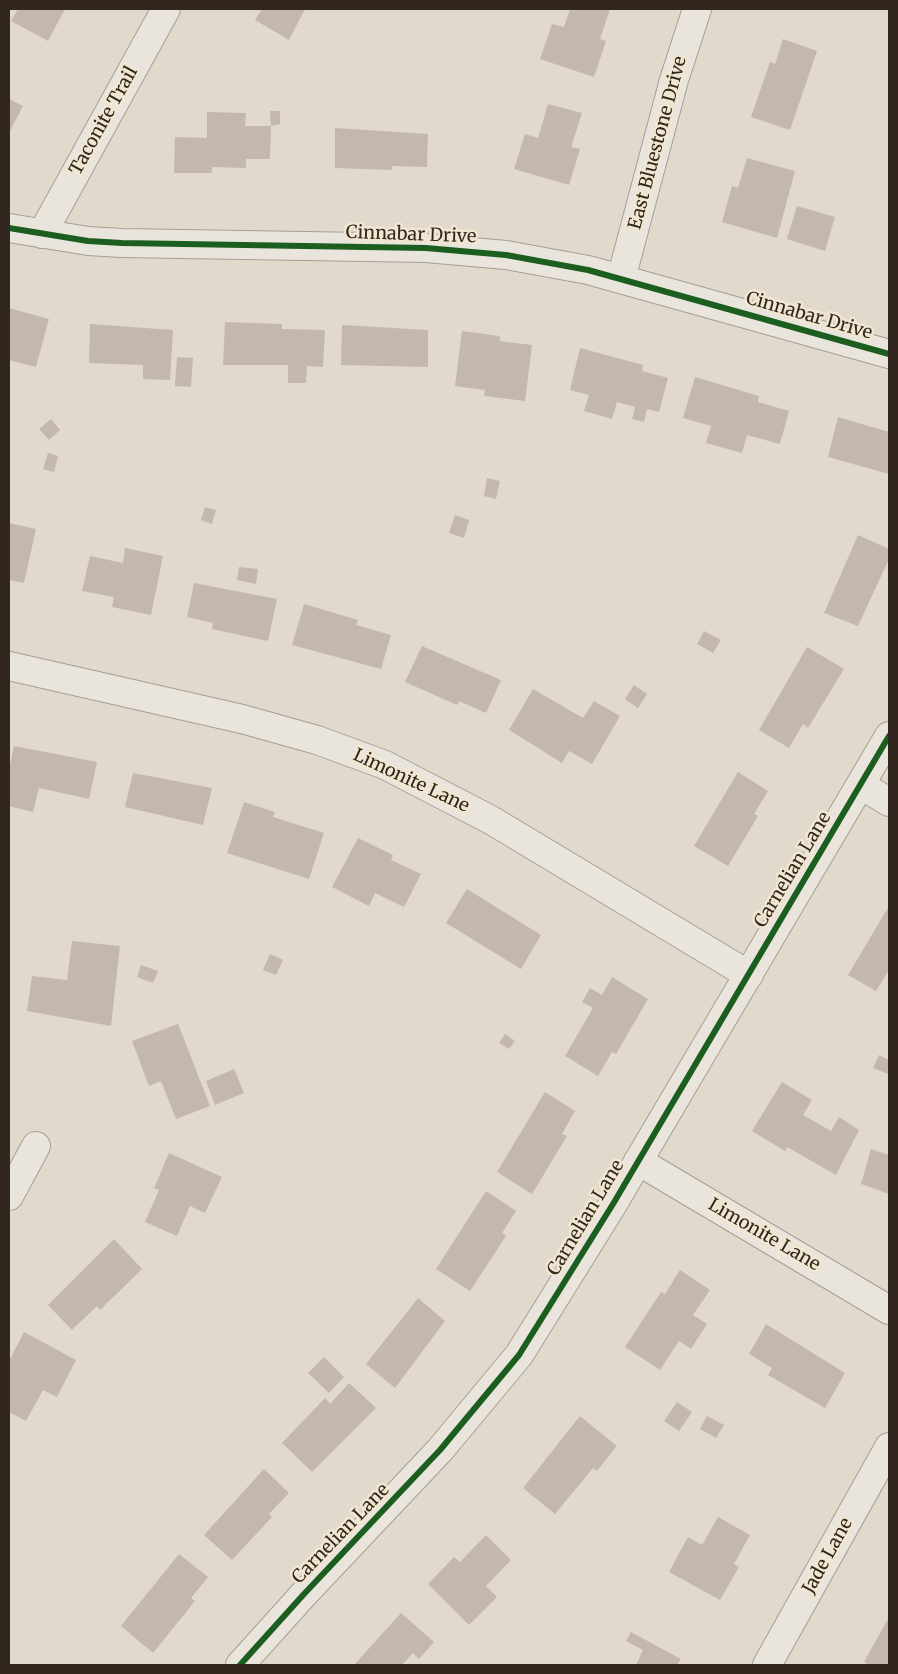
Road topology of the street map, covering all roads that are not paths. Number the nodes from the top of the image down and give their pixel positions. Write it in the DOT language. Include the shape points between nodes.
graph roads {
  1 [pos="166,9"];
  2 [pos="697,9"];
  3 [pos="9,228"];
  4 [pos="42,234"];
  5 [pos="621,279"];
  6 [pos="889,354"];
  7 [pos="9,666"];
  8 [pos="889,736"];
  9 [pos="861,785"];
  10 [pos="889,802"];
  11 [pos="748,975"];
  12 [pos="36,1146"];
  13 [pos="638,1161"];
  14 [pos="9,1196"];
  15 [pos="889,1310"];
  16 [pos="889,1447"];
  17 [pos="240,1665"];
  18 [pos="767,1665"];
  1 -- 4 [label="street, Taconite Trail"];
  2 -- 5 [label="street, East Bluestone Drive" via="674,80"];
  3 -- 4 [label="street, Cinnabar Drive"];
  4 -- 5 [label="street, Cinnabar Drive" via="122,243 466,250 539,260"];
  5 -- 6 [label="street, Cinnabar Drive"];
  7 -- 11 [label="street, Limonite Lane" via="252,721 385,764 490,820"];
  8 -- 9 [label="street, Carnelian Lane"];
  9 -- 10 [label="street"];
  9 -- 11 [label="street, Carnelian Lane"];
  11 -- 13 [label="street, Carnelian Lane"];
  12 -- 14 [label="street"];
  13 -- 15 [label="street, Limonite Lane"];
  13 -- 17 [label="street, Carnelian Lane" via="543,1320 493,1388 440,1450"];
  16 -- 18 [label="street, Jade Lane"];
}
